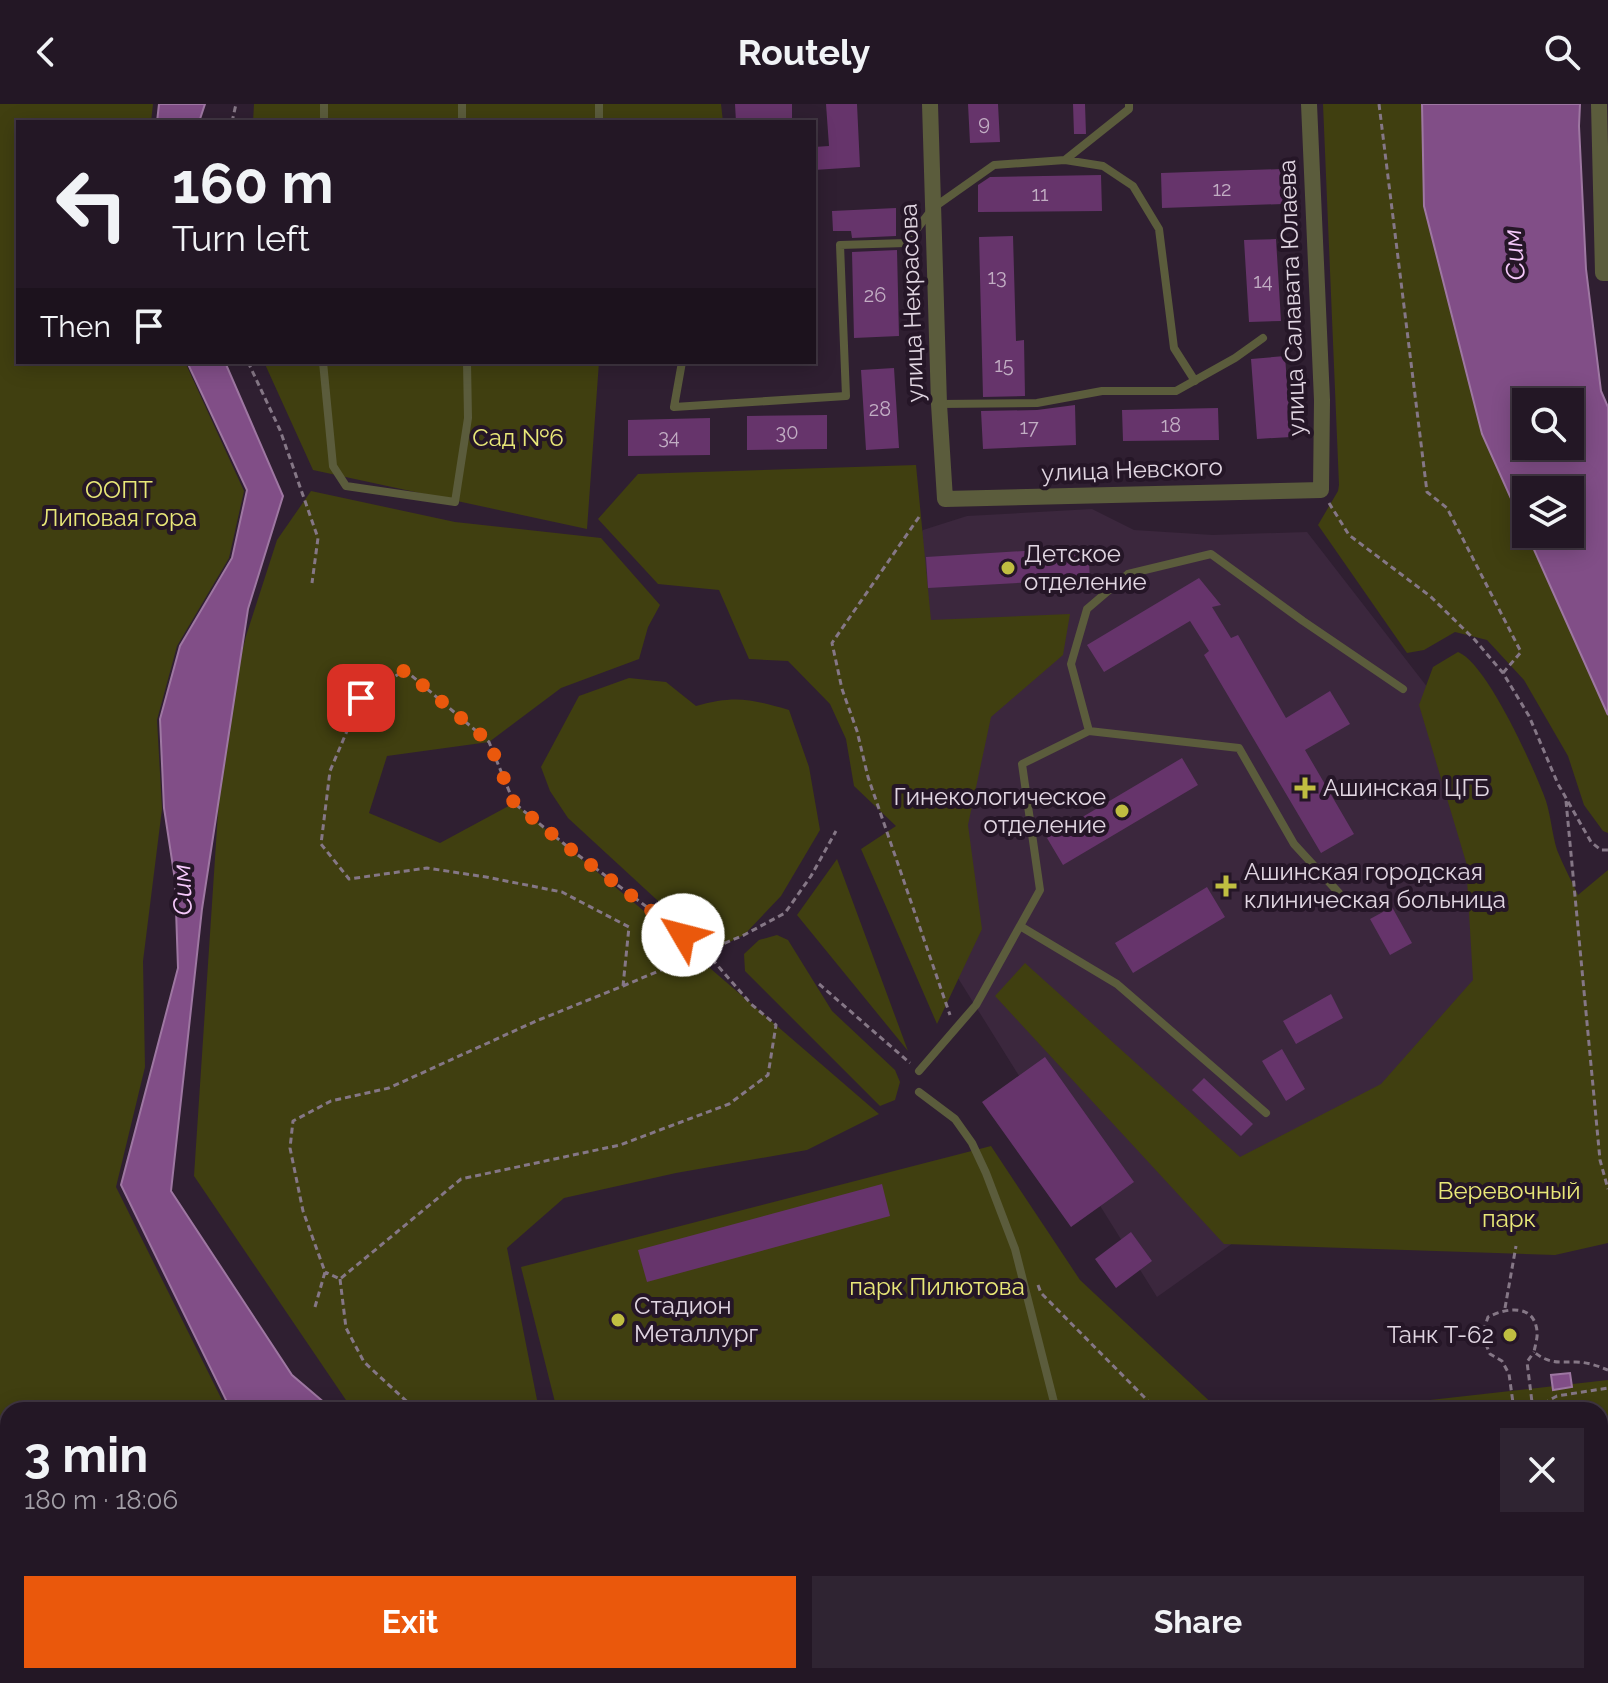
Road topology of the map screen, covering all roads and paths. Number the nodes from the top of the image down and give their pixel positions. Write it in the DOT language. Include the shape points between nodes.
graph roads {
  1 [pos="930,104"];
  2 [pos="1129,104"];
  3 [pos="1309,104"];
  4 [pos="1379,104"];
  5 [pos="1599,104"];
  6 [pos="1065,160"];
  7 [pos="933,208"];
  8 [pos="1608,273"];
  9 [pos="1263,338"];
  10 [pos="249,364"];
  11 [pos="323,364"];
  12 [pos="467,364"];
  13 [pos="682,364"];
  14 [pos="1195,381"];
  15 [pos="939,404"];
  16 [pos="1321,490"];
  17 [pos="945,499"];
  18 [pos="919,517"];
  19 [pos="312,583"];
  20 [pos="1503,673"];
  21 [pos="1403,689"];
  22 [pos="1089,731"];
  23 [pos="1565,798"];
  24 [pos="836,831"];
  25 [pos="1608,850"];
  26 [pos="1339,893"];
  27 [pos="1020,926"];
  28 [pos="705,951"];
  29 [pos="819,984"];
  30 [pos="623,986"];
  31 [pos="955,1029"];
  32 [pos="919,1071"];
  33 [pos="919,1092"];
  34 [pos="1266,1113"];
  35 [pos="1608,1189"];
  36 [pos="1516,1246"];
  37 [pos="325,1272"];
  38 [pos="340,1279"];
  39 [pos="1035,1280"];
  40 [pos="315,1307"];
  41 [pos="1505,1308"];
  42 [pos="1534,1352"];
  43 [pos="1608,1370"];
  44 [pos="1608,1388"];
  45 [pos="407,1402"];
  46 [pos="1054,1402"];
  47 [pos="1149,1402"];
  48 [pos="1513,1402"];
  49 [pos="1534,1402"];
  50 [pos="1548,1402"];
  1 -- 7 [label="street, улица Некрасова"];
  2 -- 6 [label="lane"];
  3 -- 16 [label="street, улица Салавата Юлаева"];
  4 -- 20 [label="path" via="1427,492 1447,508 1521,652"];
  5 -- 8 [label="street" via="1603,273"];
  6 -- 7 [label="lane" via="994,165"];
  6 -- 14 [label="lane" via="1103,166 1133,186 1159,229 1174,348"];
  7 -- 13 [label="lane" via="906,243 840,245 846,396 674,407"];
  7 -- 15 [label="street, улица Некрасова"];
  9 -- 14 [label="lane"];
  10 -- 19 [label="path" via="280,430 318,538"];
  11 -- 12 [label="lane" via="333,466 346,486 455,502 468,418"];
  14 -- 15 [label="lane" via="1176,391 1102,391 1037,403"];
  15 -- 17 [label="street, улица Некрасова"];
  16 -- 17 [label="street, улица Невского"];
  16 -- 20 [label="path" via="1349,535 1430,596"];
  18 -- 31 [label="path" via="832,643 868,777"];
  20 -- 23 [label="path" via="1529,716"];
  21 -- 22 [label="lane" via="1211,554 1128,574 1087,609 1071,664"];
  22 -- 26 [label="lane" via="1239,748 1294,844"];
  22 -- 27 [label="lane" via="1022,764 1040,890"];
  23 -- 25 [label="path" via="1591,842"];
  23 -- 35 [label="path" via="1600,1160"];
  24 -- 28 [label="path" via="785,913"];
  27 -- 31 [label="lane" via="976,1005"];
  27 -- 34 [label="lane" via="1117,984"];
  28 -- 30 [label="path"];
  28 -- 30 [label="path" via="514,803 489,742 405,670 361,698 330,771 321,844 349,879 427,868 562,892 629,927"];
  28 -- 38 [label="path" via="776,1025 768,1075 729,1104 620,1145 461,1179"];
  29 -- 32 [label="path"];
  30 -- 37 [label="path" via="389,1088 331,1101 293,1121 290,1148 303,1211"];
  31 -- 32 [label="lane"];
  33 -- 46 [label="lane" via="955,1119 986,1173 1015,1249"];
  36 -- 41 [label="path"];
  37 -- 38 [label="path"];
  37 -- 40 [label="path"];
  38 -- 45 [label="path" via="346,1328 364,1362"];
  39 -- 47 [label="path" via="1041,1293"];
  41 -- 42 [label="path" via="1521,1310 1532,1319 1537,1331"];
  41 -- 48 [label="path" via="1488,1317 1482,1335 1490,1354 1509,1374"];
  42 -- 43 [label="path" via="1560,1364 1577,1362"];
  42 -- 49 [label="path" via="1527,1362"];
  44 -- 50 [label="path"];
}
